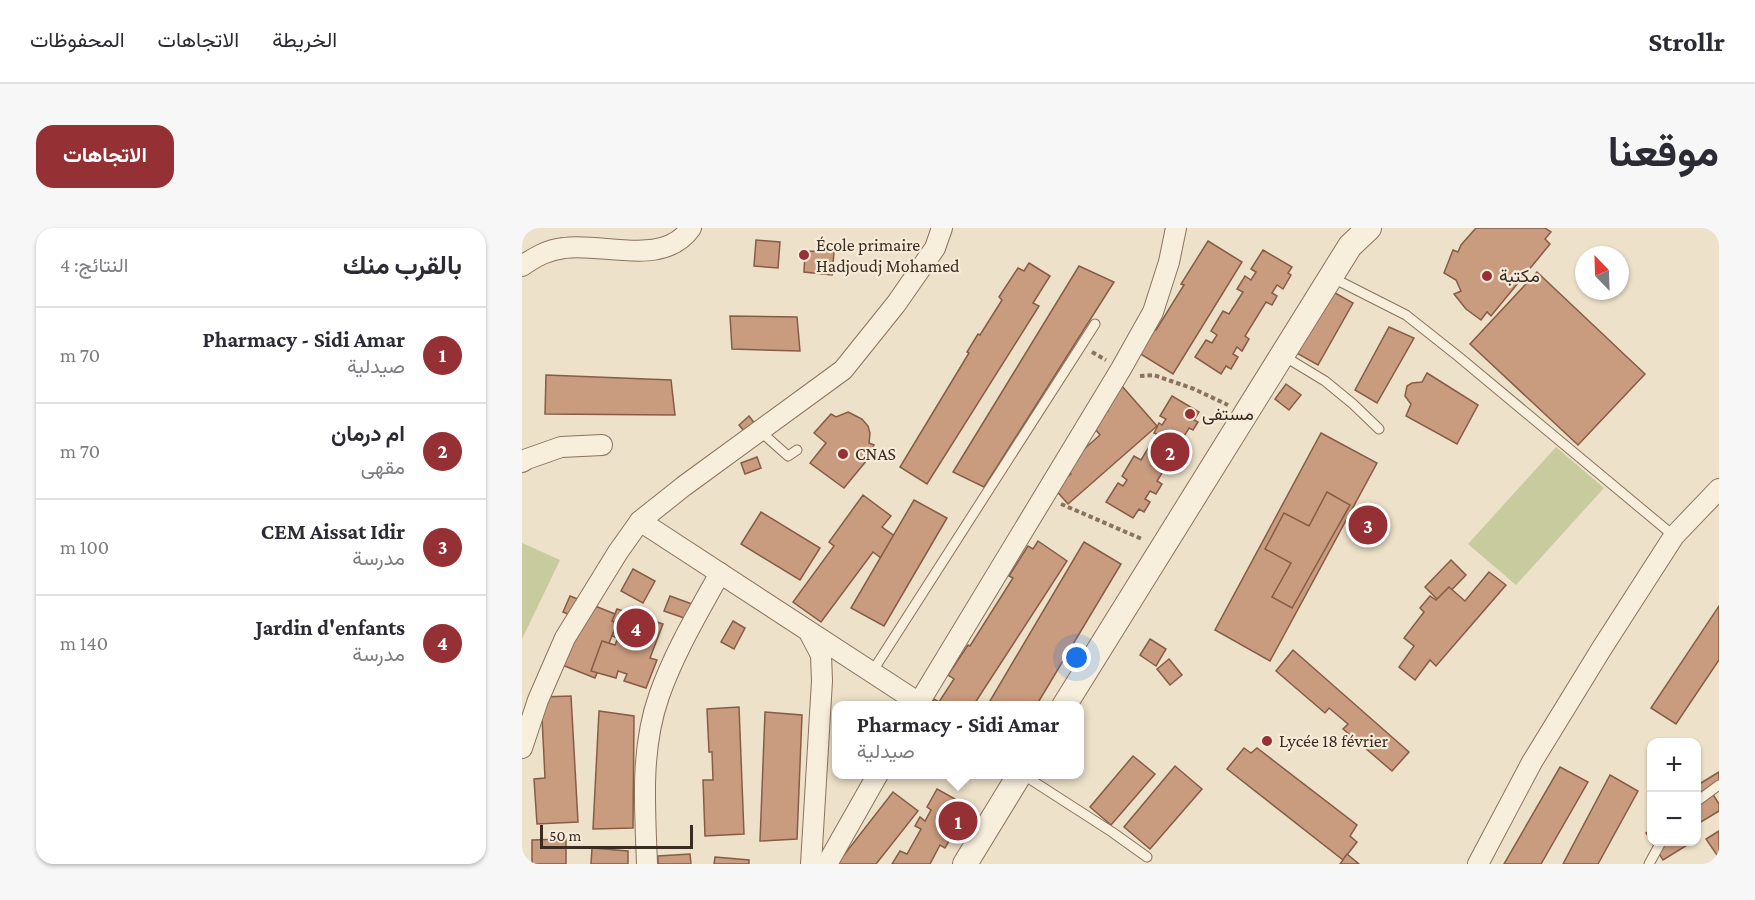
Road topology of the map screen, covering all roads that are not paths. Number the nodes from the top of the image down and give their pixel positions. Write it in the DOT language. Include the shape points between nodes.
graph roads {
  1 [pos="691,228"];
  2 [pos="942,228"];
  3 [pos="1176,228"];
  4 [pos="1369,228"];
  5 [pos="522,267"];
  6 [pos="1332,277"];
  7 [pos="1095,324"];
  8 [pos="1282,355"];
  9 [pos="1379,429"];
  10 [pos="760,431"];
  11 [pos="602,445"];
  12 [pos="797,450"];
  13 [pos="522,462"];
  14 [pos="1719,489"];
  15 [pos="640,522"];
  16 [pos="1674,537"];
  17 [pos="720,573"];
  18 [pos="809,631"];
  19 [pos="872,672"];
  20 [pos="914,701"];
  21 [pos="920,701"];
  22 [pos="1066,701"];
  23 [pos="530,704"];
  24 [pos="522,748"];
  25 [pos="875,779"];
  26 [pos="1018,779"];
  27 [pos="1029,779"];
  28 [pos="1719,785"];
  29 [pos="1701,798"];
  30 [pos="1659,846"];
  31 [pos="1147,857"];
  32 [pos="647,864"];
  33 [pos="811,864"];
  34 [pos="827,864"];
  35 [pos="965,864"];
  36 [pos="1478,864"];
  37 [pos="1649,864"];
  1 -- 5 [label="street" via="672,245 646,251 566,247 535,257"];
  2 -- 10 [label="street" via="934,248 896,304 843,370"];
  3 -- 21 [label="street" via="1153,312"];
  4 -- 6 [label="street" via="1350,246"];
  6 -- 8 [label="street"];
  6 -- 16 [label="lane" via="1406,315"];
  7 -- 19 [label="lane"];
  8 -- 9 [label="lane" via="1325,381"];
  8 -- 22 [label="street"];
  10 -- 12 [label="lane" via="788,456"];
  10 -- 15 [label="street"];
  11 -- 13 [label="street" via="561,447"];
  14 -- 16 [label="street"];
  15 -- 17 [label="street"];
  15 -- 23 [label="street" via="565,638"];
  16 -- 36 [label="street" via="1532,762"];
  17 -- 18 [label="street"];
  17 -- 32 [label="street" via="681,646 659,697 649,736 645,786"];
  18 -- 19 [label="street"];
  18 -- 33 [label="street" via="821,655 822,681"];
  19 -- 20 [label="street"];
  23 -- 24 [label="street"];
  25 -- 34 [label="street"];
  26 -- 35 [label="street"];
  27 -- 31 [label="lane"];
  28 -- 29 [label="lane"];
  30 -- 37 [label="lane"];
}
